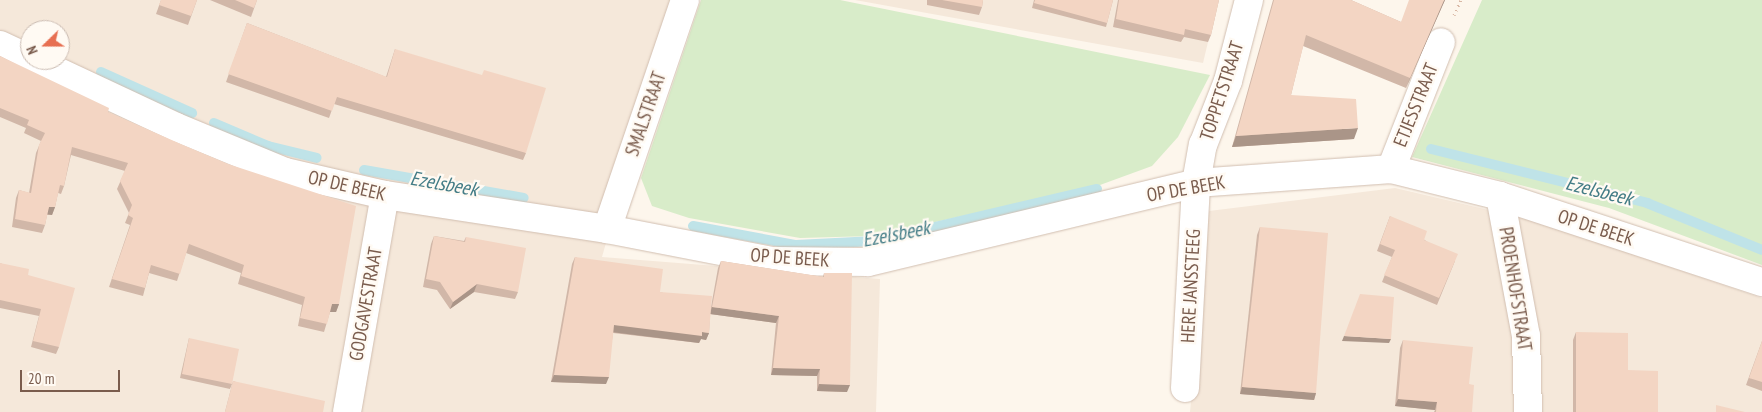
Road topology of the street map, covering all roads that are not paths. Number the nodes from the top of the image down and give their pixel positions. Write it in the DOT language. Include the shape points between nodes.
graph roads {
  1 [pos="685,0"];
  2 [pos="1249,0"];
  3 [pos="1441,42"];
  4 [pos="0,45"];
  5 [pos="20,54"];
  6 [pos="54,70"];
  7 [pos="1391,169"];
  8 [pos="1196,183"];
  9 [pos="385,195"];
  10 [pos="1500,196"];
  11 [pos="607,229"];
  12 [pos="1762,282"];
  13 [pos="1185,388"];
  14 [pos="347,412"];
  15 [pos="1528,412"];
  1 -- 11 [label="street, SMALSTRAAT"];
  2 -- 8 [label="street, TOPPETSTRAAT" via="1228,81 1203,145"];
  3 -- 7 [label="street, ETJESSTRAAT"];
  4 -- 5 [label="street, OP DE BEEK"];
  6 -- 9 [label="street, OP DE BEEK" via="176,127 285,172"];
  7 -- 8 [label="street, OP DE BEEK"];
  7 -- 10 [label="street, OP DE BEEK"];
  8 -- 11 [label="street, OP DE BEEK" via="868,262 771,261"];
  8 -- 13 [label="street, HERE JANSSTEEG"];
  9 -- 11 [label="street, OP DE BEEK"];
  9 -- 14 [label="street, GODGAVESTRAAT"];
  10 -- 12 [label="street, OP DE BEEK"];
  10 -- 15 [label="street, PROENHOFSTRAAT" via="1526,336"];
}
